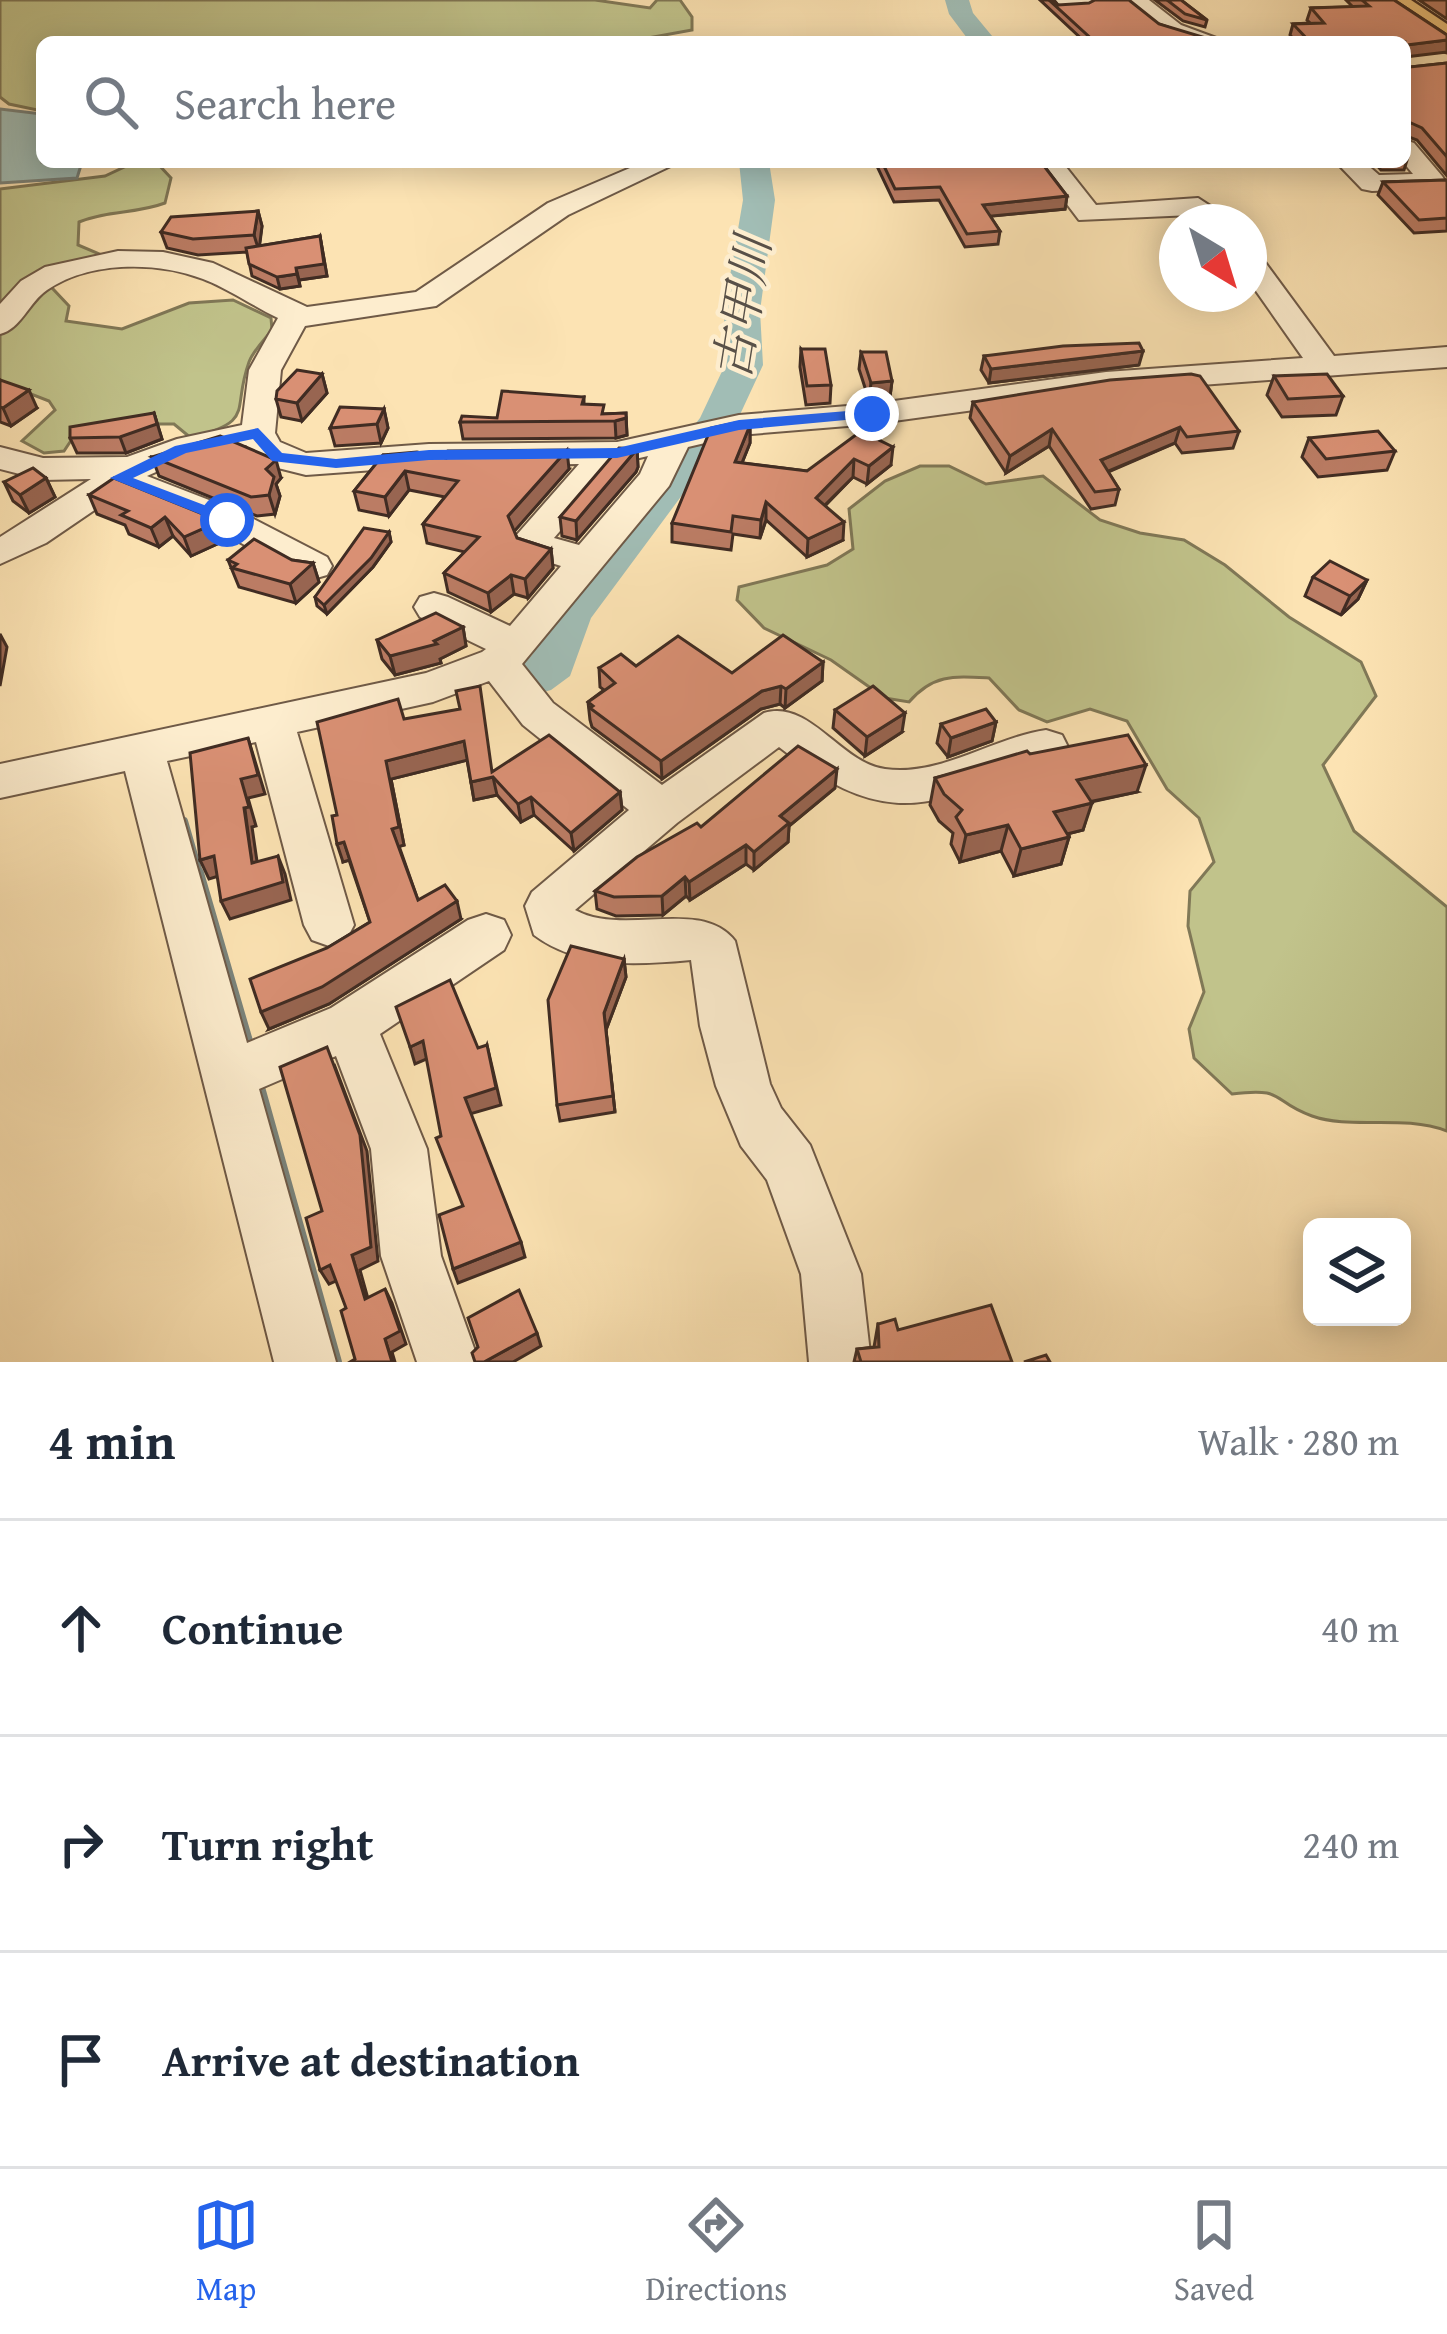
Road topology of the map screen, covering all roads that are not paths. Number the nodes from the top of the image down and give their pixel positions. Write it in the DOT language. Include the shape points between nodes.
graph roads {
  1 [pos="1136,0"];
  2 [pos="1394,0"];
  3 [pos="1194,36"];
  4 [pos="1447,36"];
  5 [pos="1411,155"];
  6 [pos="652,168"];
  7 [pos="1053,168"];
  8 [pos="1356,168"];
  9 [pos="1404,184"];
  10 [pos="1159,209"];
  11 [pos="1433,214"];
  12 [pos="1267,285"];
  13 [pos="297,318"];
  14 [pos="0,325"];
  15 [pos="1447,357"];
  16 [pos="1326,367"];
  17 [pos="258,433"];
  18 [pos="674,439"];
  19 [pos="603,453"];
  20 [pos="0,458"];
  21 [pos="127,473"];
  22 [pos="0,552"];
  23 [pos="586,561"];
  24 [pos="313,566"];
  25 [pos="434,607"];
  26 [pos="507,654"];
  27 [pos="272,721"];
  28 [pos="1046,747"];
  29 [pos="142,752"];
  30 [pos="0,781"];
  31 [pos="661,810"];
  32 [pos="329,925"];
  33 [pos="486,935"];
  34 [pos="350,1025"];
  35 [pos="227,1077"];
  36 [pos="304,1362"];
  37 [pos="448,1362"];
  38 [pos="840,1362"];
  1 -- 3 [label="street" via="1173,30"];
  2 -- 4 [label="main road"];
  5 -- 9 [label="street" via="1433,182"];
  6 -- 13 [label="street" via="558,209 425,300"];
  7 -- 10 [label="street" via="1089,214"];
  8 -- 9 [label="street" via="1372,183"];
  9 -- 11 [label="street"];
  12 -- 16 [label="street"];
  13 -- 14 [label="street" via="201,268 108,260 39,282"];
  13 -- 17 [label="street" via="265,370"];
  15 -- 16 [label="street"];
  16 -- 18 [label="street" via="1106,382"];
  17 -- 19 [label="street" via="278,457 307,464"];
  17 -- 21 [label="street" via="181,449"];
  18 -- 19 [label="street"];
  18 -- 23 [label="street" via="656,478"];
  19 -- 23 [label="street" via="533,538"];
  20 -- 21 [label="street"];
  21 -- 22 [label="street" via="43,533"];
  21 -- 24 [label="street"];
  23 -- 26 [label="street"];
  25 -- 26 [label="street"];
  26 -- 27 [label="street" via="433,686"];
  26 -- 31 [label="street" via="538,714"];
  27 -- 29 [label="street"];
  27 -- 32 [label="street"];
  28 -- 31 [label="street" via="915,790 878,787 779,724"];
  29 -- 30 [label="street"];
  29 -- 35 [label="street"];
  31 -- 38 [label="street" via="560,893 548,906 551,920 569,934 630,945 691,939 717,956 743,1085 761,1127 790,1164 831,1274"];
  33 -- 34 [label="street"];
  34 -- 35 [label="street"];
  34 -- 37 [label="street" via="399,1149 411,1256"];
  35 -- 36 [label="street"];
}
